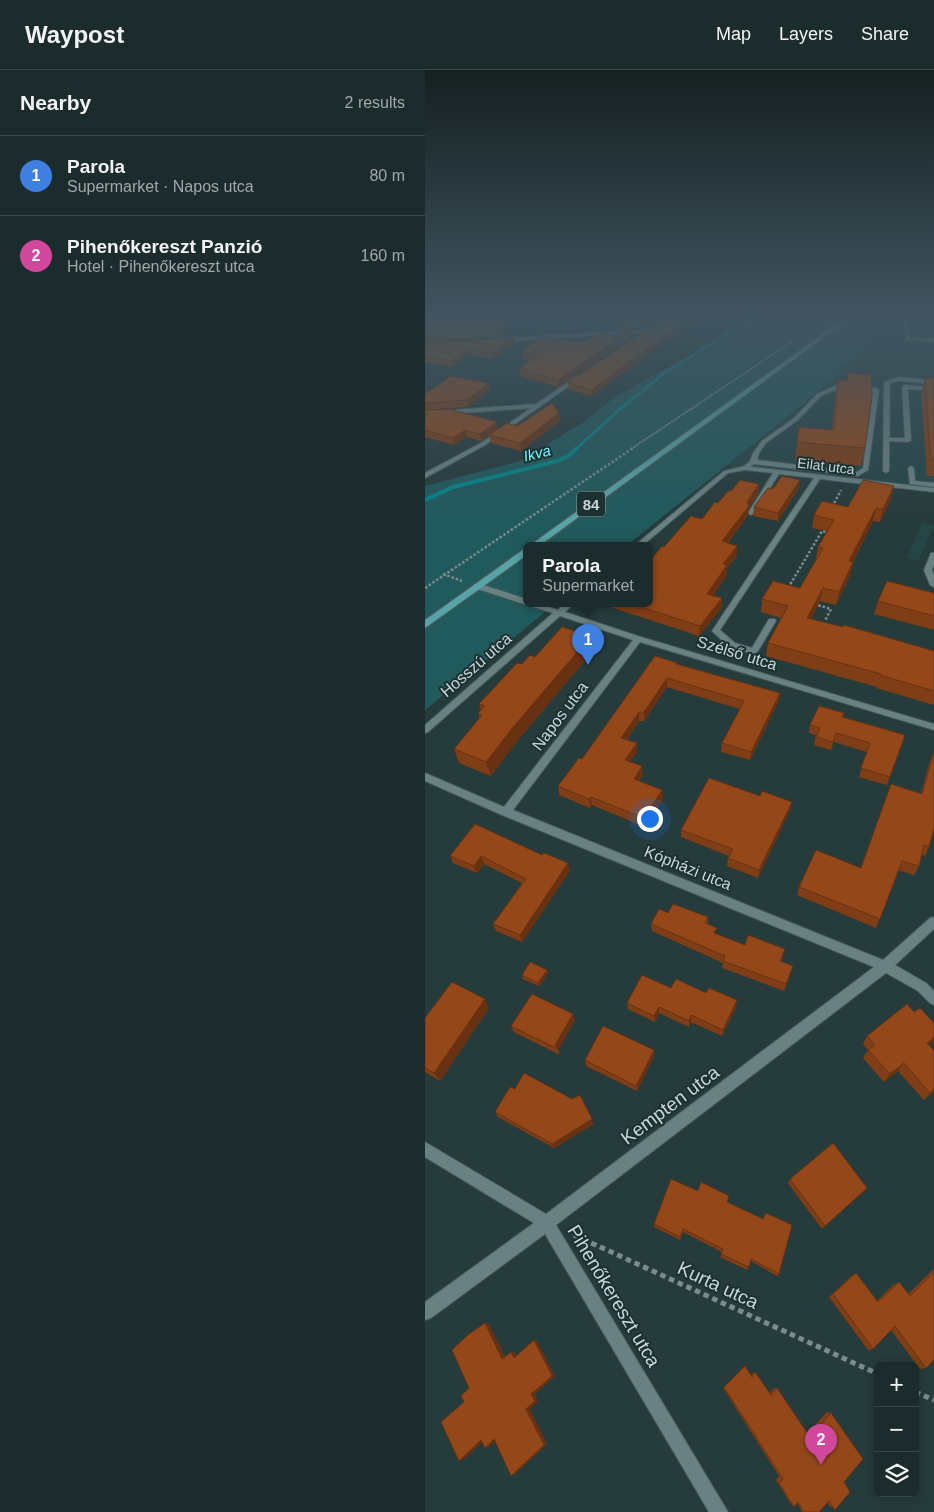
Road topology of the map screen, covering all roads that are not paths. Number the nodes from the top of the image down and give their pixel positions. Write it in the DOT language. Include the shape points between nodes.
graph roads {
  1 [pos="568,384"];
  2 [pos="756,384"];
  3 [pos="887,384"];
  4 [pos="934,389"];
  5 [pos="537,406"];
  6 [pos="425,414"];
  7 [pos="886,439"];
  8 [pos="753,462"];
  9 [pos="745,468"];
  10 [pos="911,468"];
  11 [pos="886,471"];
  12 [pos="777,472"];
  13 [pos="425,476"];
  14 [pos="817,478"];
  15 [pos="881,485"];
  16 [pos="934,485"];
  17 [pos="934,490"];
  18 [pos="877,492"];
  19 [pos="751,513"];
  20 [pos="539,542"];
  21 [pos="643,542"];
  22 [pos="523,553"];
  23 [pos="934,555"];
  24 [pos="934,584"];
  25 [pos="477,586"];
  26 [pos="523,601"];
  27 [pos="543,607"];
  28 [pos="565,607"];
  29 [pos="559,612"];
  30 [pos="772,621"];
  31 [pos="425,625"];
  32 [pos="638,639"];
  33 [pos="934,727"];
  34 [pos="425,730"];
  35 [pos="425,777"];
  36 [pos="506,812"];
  37 [pos="934,922"];
  38 [pos="885,966"];
  39 [pos="934,999"];
  40 [pos="425,1149"];
  41 [pos="547,1223"];
  42 [pos="425,1312"];
  43 [pos="719,1512"];
  1 -- 5 [label="street"];
  2 -- 20 [label="main road, 84"];
  3 -- 7 [label="street"];
  4 -- 7 [label="street" via="905,387 908,440"];
  5 -- 6 [label="street"];
  5 -- 13 [label="street" via="483,444"];
  7 -- 11 [label="street"];
  8 -- 8 [label="street" via="764,442 796,419 819,396 839,386 876,390 866,469 858,474"];
  8 -- 9 [label="street"];
  9 -- 12 [label="street, Eilat utca"];
  9 -- 21 [label="street" via="727,472"];
  10 -- 16 [label="street" via="912,483"];
  12 -- 14 [label="street, Eilat utca"];
  12 -- 19 [label="street"];
  14 -- 15 [label="street, Eilat utca"];
  14 -- 30 [label="street, Szélső utca" via="716,631 732,645 754,651"];
  15 -- 17 [label="street, Eilat utca"];
  15 -- 18 [label="street"];
  22 -- 25 [label="main road"];
  23 -- 24 [label="street" via="929,570"];
  25 -- 26 [label="street"];
  25 -- 31 [label="main road"];
  27 -- 29 [label="street, Szélső utca"];
  28 -- 29 [label="street, Hosszú utca"];
  29 -- 32 [label="street, Szélső utca"];
  29 -- 34 [label="street, Hosszú utca"];
  32 -- 33 [label="street, Szélső utca"];
  32 -- 36 [label="street, Napos utca"];
  35 -- 36 [label="street, Kópházi utca"];
  36 -- 38 [label="street, Kópházi utca"];
  37 -- 38 [label="street, Kempten utca"];
  38 -- 39 [label="street, Kópházi utca" via="922,987"];
  38 -- 41 [label="street, Kempten utca"];
  40 -- 41 [label="street, Pihenőkereszt utca"];
  41 -- 42 [label="street, Kempten utca"];
  41 -- 43 [label="street, Pihenőkereszt utca"];
}
